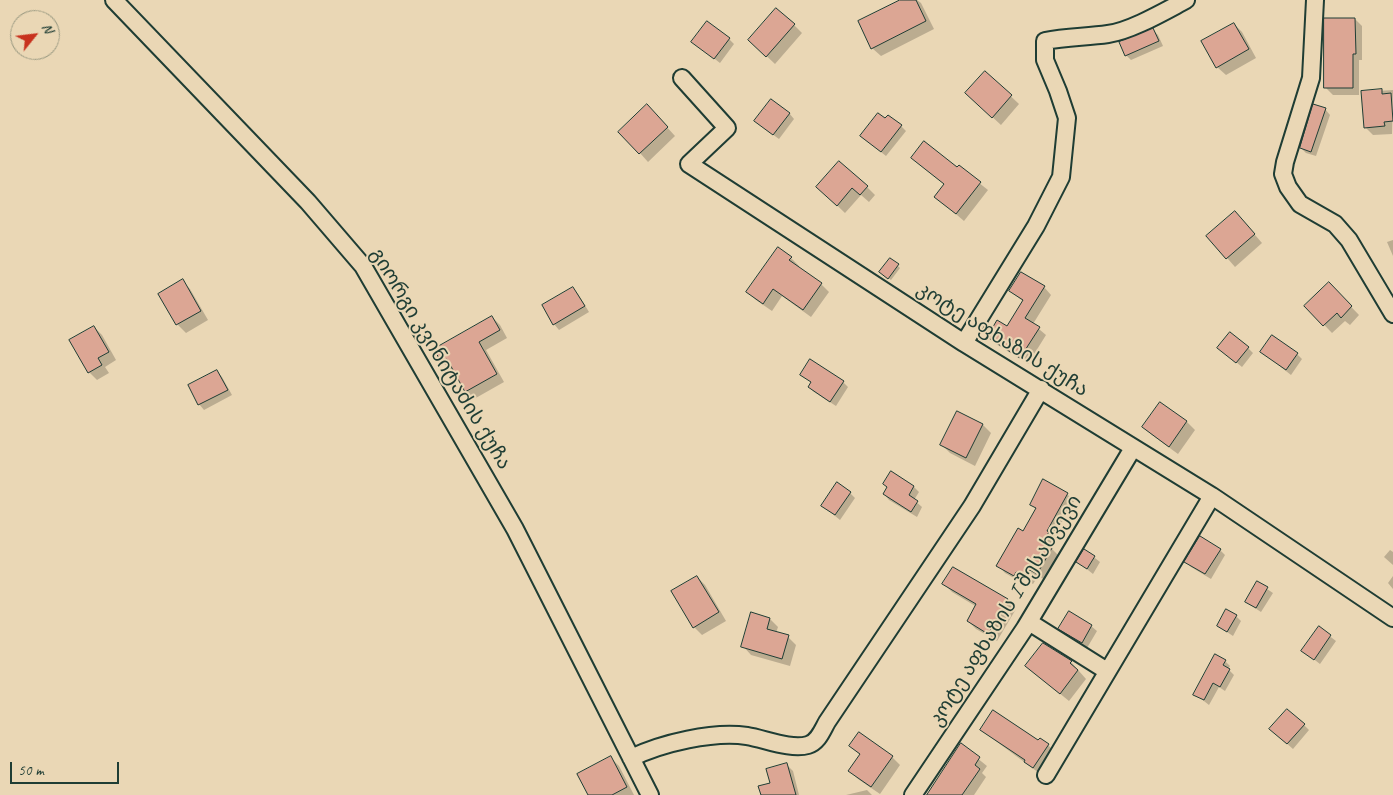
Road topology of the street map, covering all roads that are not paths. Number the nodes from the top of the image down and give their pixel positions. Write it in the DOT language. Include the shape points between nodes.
graph roads {
  1 [pos="114,0"];
  2 [pos="1186,0"];
  3 [pos="1315,0"];
  4 [pos="682,78"];
  5 [pos="1393,314"];
  6 [pos="964,343"];
  7 [pos="1041,389"];
  8 [pos="1133,448"];
  9 [pos="1212,496"];
  10 [pos="1393,618"];
  11 [pos="1029,622"];
  12 [pos="1107,671"];
  13 [pos="631,758"];
  14 [pos="1046,775"];
  15 [pos="650,795"];
  16 [pos="913,795"];
  1 -- 13 [label="street, გიორგი კვინიტაძის ქუჩა" via="308,202 363,266 515,529"];
  2 -- 6 [label="street" via="1109,34 1045,41 1046,60 1067,118 1061,177 1036,226"];
  3 -- 5 [label="street" via="1311,78 1283,174 1300,204 1335,224 1349,240"];
  4 -- 6 [label="street, კოტე აფხაზის ქუჩა" via="727,128 689,164"];
  6 -- 7 [label="street, კოტე აფხაზის ქუჩა"];
  7 -- 8 [label="street, კოტე აფხაზის ქუჩა"];
  7 -- 13 [label="street" via="972,506 817,739 810,745 798,747 746,736 690,739"];
  8 -- 9 [label="street, კოტე აფხაზის ქუჩა"];
  8 -- 11 [label="street, კოტე აფხაზის I შესახვევი"];
  9 -- 10 [label="street, კოტე აფხაზის ქუჩა"];
  9 -- 12 [label="street"];
  11 -- 12 [label="street"];
  11 -- 16 [label="street, კოტე აფხაზის I შესახვევი"];
  12 -- 14 [label="street"];
  13 -- 15 [label="street, გიორგი კვინიტაძის ქუჩა"];
}
